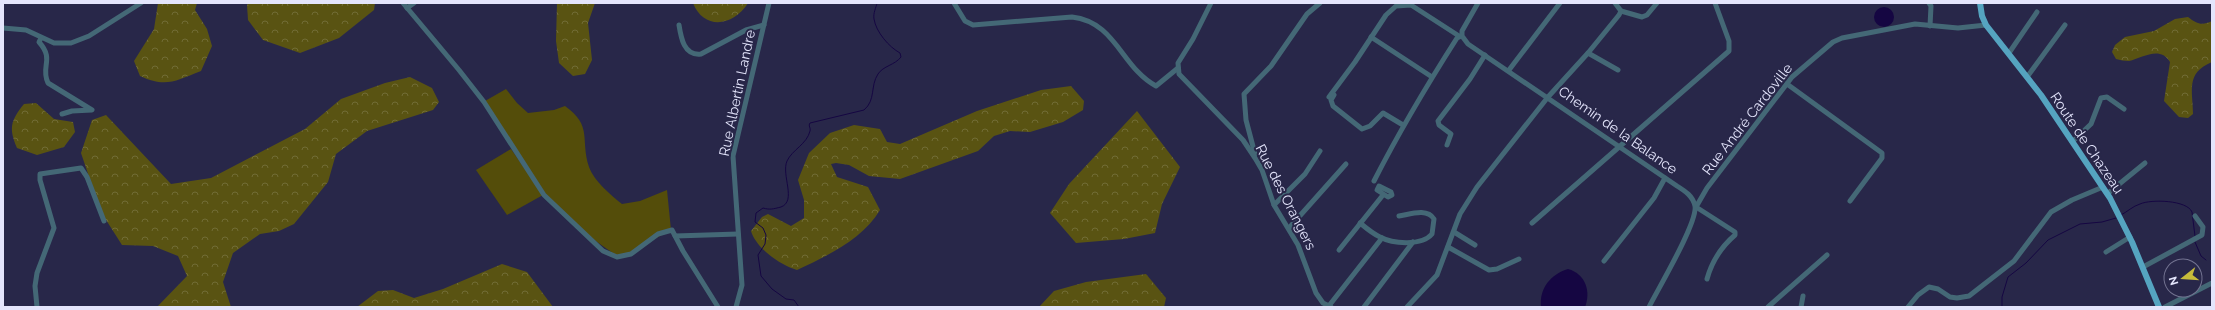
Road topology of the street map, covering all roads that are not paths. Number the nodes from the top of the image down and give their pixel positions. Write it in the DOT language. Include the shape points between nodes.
graph roads {
  1 [pos="142,3"];
  2 [pos="403,3"];
  3 [pos="414,3"];
  4 [pos="769,3"];
  5 [pos="954,3"];
  6 [pos="1211,3"];
  7 [pos="1320,3"];
  8 [pos="1478,3"];
  9 [pos="1560,3"];
  10 [pos="1615,3"];
  11 [pos="1657,3"];
  12 [pos="1715,3"];
  13 [pos="1929,3"];
  14 [pos="1980,3"];
  15 [pos="1394,4"];
  16 [pos="1412,4"];
  17 [pos="407,8"];
  18 [pos="1621,11"];
  19 [pos="2037,12"];
  20 [pos="679,25"];
  21 [pos="764,25"];
  22 [pos="1986,25"];
  23 [pos="2065,25"];
  24 [pos="1930,26"];
  25 [pos="3,28"];
  26 [pos="1461,36"];
  27 [pos="1371,37"];
  28 [pos="42,38"];
  29 [pos="1588,53"];
  30 [pos="2009,53"];
  31 [pos="1485,55"];
  32 [pos="1178,68"];
  33 [pos="1508,70"];
  34 [pos="1618,70"];
  35 [pos="1432,77"];
  36 [pos="2027,77"];
  37 [pos="1343,82"];
  38 [pos="1787,84"];
  39 [pos="1329,97"];
  40 [pos="1548,97"];
  41 [pos="2124,108"];
  42 [pos="62,114"];
  43 [pos="1403,125"];
  44 [pos="2072,142"];
  45 [pos="1447,145"];
  46 [pos="1621,147"];
  47 [pos="1320,151"];
  48 [pos="1255,158"];
  49 [pos="2145,163"];
  50 [pos="1346,164"];
  51 [pos="1665,178"];
  52 [pos="1374,181"];
  53 [pos="2103,187"];
  54 [pos="2107,194"];
  55 [pos="1382,195"];
  56 [pos="1850,201"];
  57 [pos="1274,205"];
  58 [pos="1696,208"];
  59 [pos="1399,216"];
  60 [pos="2194,216"];
  61 [pos="104,221"];
  62 [pos="1360,223"];
  63 [pos="1532,223"];
  64 [pos="1289,228"];
  65 [pos="1454,232"];
  66 [pos="738,234"];
  67 [pos="674,236"];
  68 [pos="2130,237"];
  69 [pos="1382,238"];
  70 [pos="1413,242"];
  71 [pos="1475,245"];
  72 [pos="1448,247"];
  73 [pos="1339,250"];
  74 [pos="2106,252"];
  75 [pos="1827,255"];
  76 [pos="1519,260"];
  77 [pos="1604,261"];
  78 [pos="2143,267"];
  79 [pos="1707,279"];
  80 [pos="2212,283"];
  81 [pos="1802,296"];
  82 [pos="37,307"];
  83 [pos="718,307"];
  84 [pos="736,307"];
  85 [pos="1329,307"];
  86 [pos="1364,307"];
  87 [pos="1407,307"];
  88 [pos="1649,307"];
  89 [pos="1768,307"];
  90 [pos="1801,307"];
  91 [pos="1908,307"];
  92 [pos="2159,307"];
  93 [pos="2165,307"];
  1 -- 28 [label="street" via="89,36 71,43 54,43"];
  2 -- 17 [label="street"];
  3 -- 17 [label="street"];
  4 -- 21 [label="street, Rue Albertin Landre"];
  5 -- 32 [label="street" via="965,21 973,25 1072,17 1088,20 1106,32 1133,66 1156,86"];
  6 -- 32 [label="street" via="1178,63"];
  7 -- 48 [label="street" via="1307,14 1271,66 1244,94 1246,120"];
  8 -- 26 [label="street" via="1465,23"];
  9 -- 33 [label="street"];
  10 -- 18 [label="street"];
  11 -- 18 [label="street" via="1642,17"];
  12 -- 46 [label="street" via="1729,41 1729,51"];
  13 -- 24 [label="street"];
  14 -- 22 [label="main road, Route de Chazeau"];
  15 -- 16 [label="street"];
  15 -- 27 [label="street"];
  16 -- 26 [label="street, Chemin de la Balance"];
  17 -- 67 [label="street" via="476,91 544,195 604,251 616,257 631,254 666,230 672,230"];
  18 -- 29 [label="street"];
  19 -- 30 [label="street"];
  20 -- 21 [label="street" via="681,40 691,53 700,54 746,30"];
  21 -- 66 [label="street, Rue Albertin Landre" via="734,148 733,173"];
  22 -- 24 [label="street, Rue André Cardoville" via="1958,28"];
  22 -- 30 [label="main road, Route de Chazeau"];
  23 -- 36 [label="street"];
  24 -- 38 [label="street, Rue André Cardoville" via="1902,26 1842,38 1833,42"];
  25 -- 28 [label="street" via="26,30"];
  26 -- 31 [label="street, Chemin de la Balance"];
  26 -- 35 [label="street"];
  27 -- 35 [label="street"];
  27 -- 39 [label="street"];
  28 -- 42 [label="street" via="39,42 46,49 48,57 48,83 92,110"];
  29 -- 34 [label="street"];
  29 -- 40 [label="street"];
  30 -- 36 [label="main road, Route de Chazeau"];
  31 -- 33 [label="street, Chemin de la Balance"];
  31 -- 45 [label="street" via="1438,121 1439,125 1451,134"];
  32 -- 48 [label="street, Rue des Orangers" via="1181,76 1243,140"];
  33 -- 40 [label="street, Chemin de la Balance"];
  35 -- 43 [label="street"];
  36 -- 44 [label="main road, Route de Chazeau"];
  37 -- 43 [label="street" via="1332,97 1332,104 1359,127 1368,128 1383,113"];
  38 -- 56 [label="street" via="1882,153 1882,158"];
  38 -- 58 [label="street, Rue André Cardoville" via="1715,178"];
  40 -- 46 [label="street, Chemin de la Balance"];
  40 -- 65 [label="street" via="1477,187 1460,214"];
  41 -- 44 [label="street" via="2108,97 2101,98 2091,124"];
  43 -- 52 [label="street"];
  44 -- 53 [label="main road, Route de Chazeau"];
  46 -- 51 [label="street, Chemin de la Balance"];
  46 -- 63 [label="street"];
  47 -- 57 [label="street" via="1306,174"];
  48 -- 57 [label="street, Rue des Orangers"];
  49 -- 54 [label="street"];
  50 -- 64 [label="street"];
  51 -- 58 [label="street, Chemin de la Balance" via="1690,194"];
  51 -- 77 [label="street" via="1654,198"];
  53 -- 54 [label="main road, Route de Chazeau"];
  53 -- 91 [label="street" via="2051,212 2014,260 1969,296 1950,297 1938,289 1929,287"];
  54 -- 68 [label="main road, Route de Chazeau"];
  55 -- 62 [label="street"];
  57 -- 64 [label="street, Rue des Orangers"];
  58 -- 79 [label="street" via="1735,232 1735,235 1723,245"];
  58 -- 88 [label="street" via="1684,239"];
  59 -- 70 [label="street" via="1424,212 1434,218 1430,236"];
  60 -- 78 [label="street" via="2203,227 2202,235"];
  61 -- 82 [label="street" via="81,168 42,173 40,180 54,228 37,273"];
  62 -- 69 [label="street"];
  62 -- 73 [label="street"];
  64 -- 85 [label="street, Rue des Orangers" via="1316,293"];
  65 -- 71 [label="street"];
  65 -- 72 [label="street"];
  66 -- 67 [label="street"];
  66 -- 84 [label="street, Rue Albertin Landre" via="742,285"];
  67 -- 83 [label="street"];
  68 -- 74 [label="street"];
  68 -- 78 [label="main road, Route de Chazeau"];
  69 -- 70 [label="street"];
  69 -- 85 [label="street"];
  70 -- 86 [label="street"];
  72 -- 76 [label="street" via="1489,270"];
  72 -- 87 [label="street" via="1437,274"];
  75 -- 89 [label="street"];
  78 -- 92 [label="main road, Route de Chazeau"];
  80 -- 93 [label="street"];
  81 -- 90 [label="street"];
}
